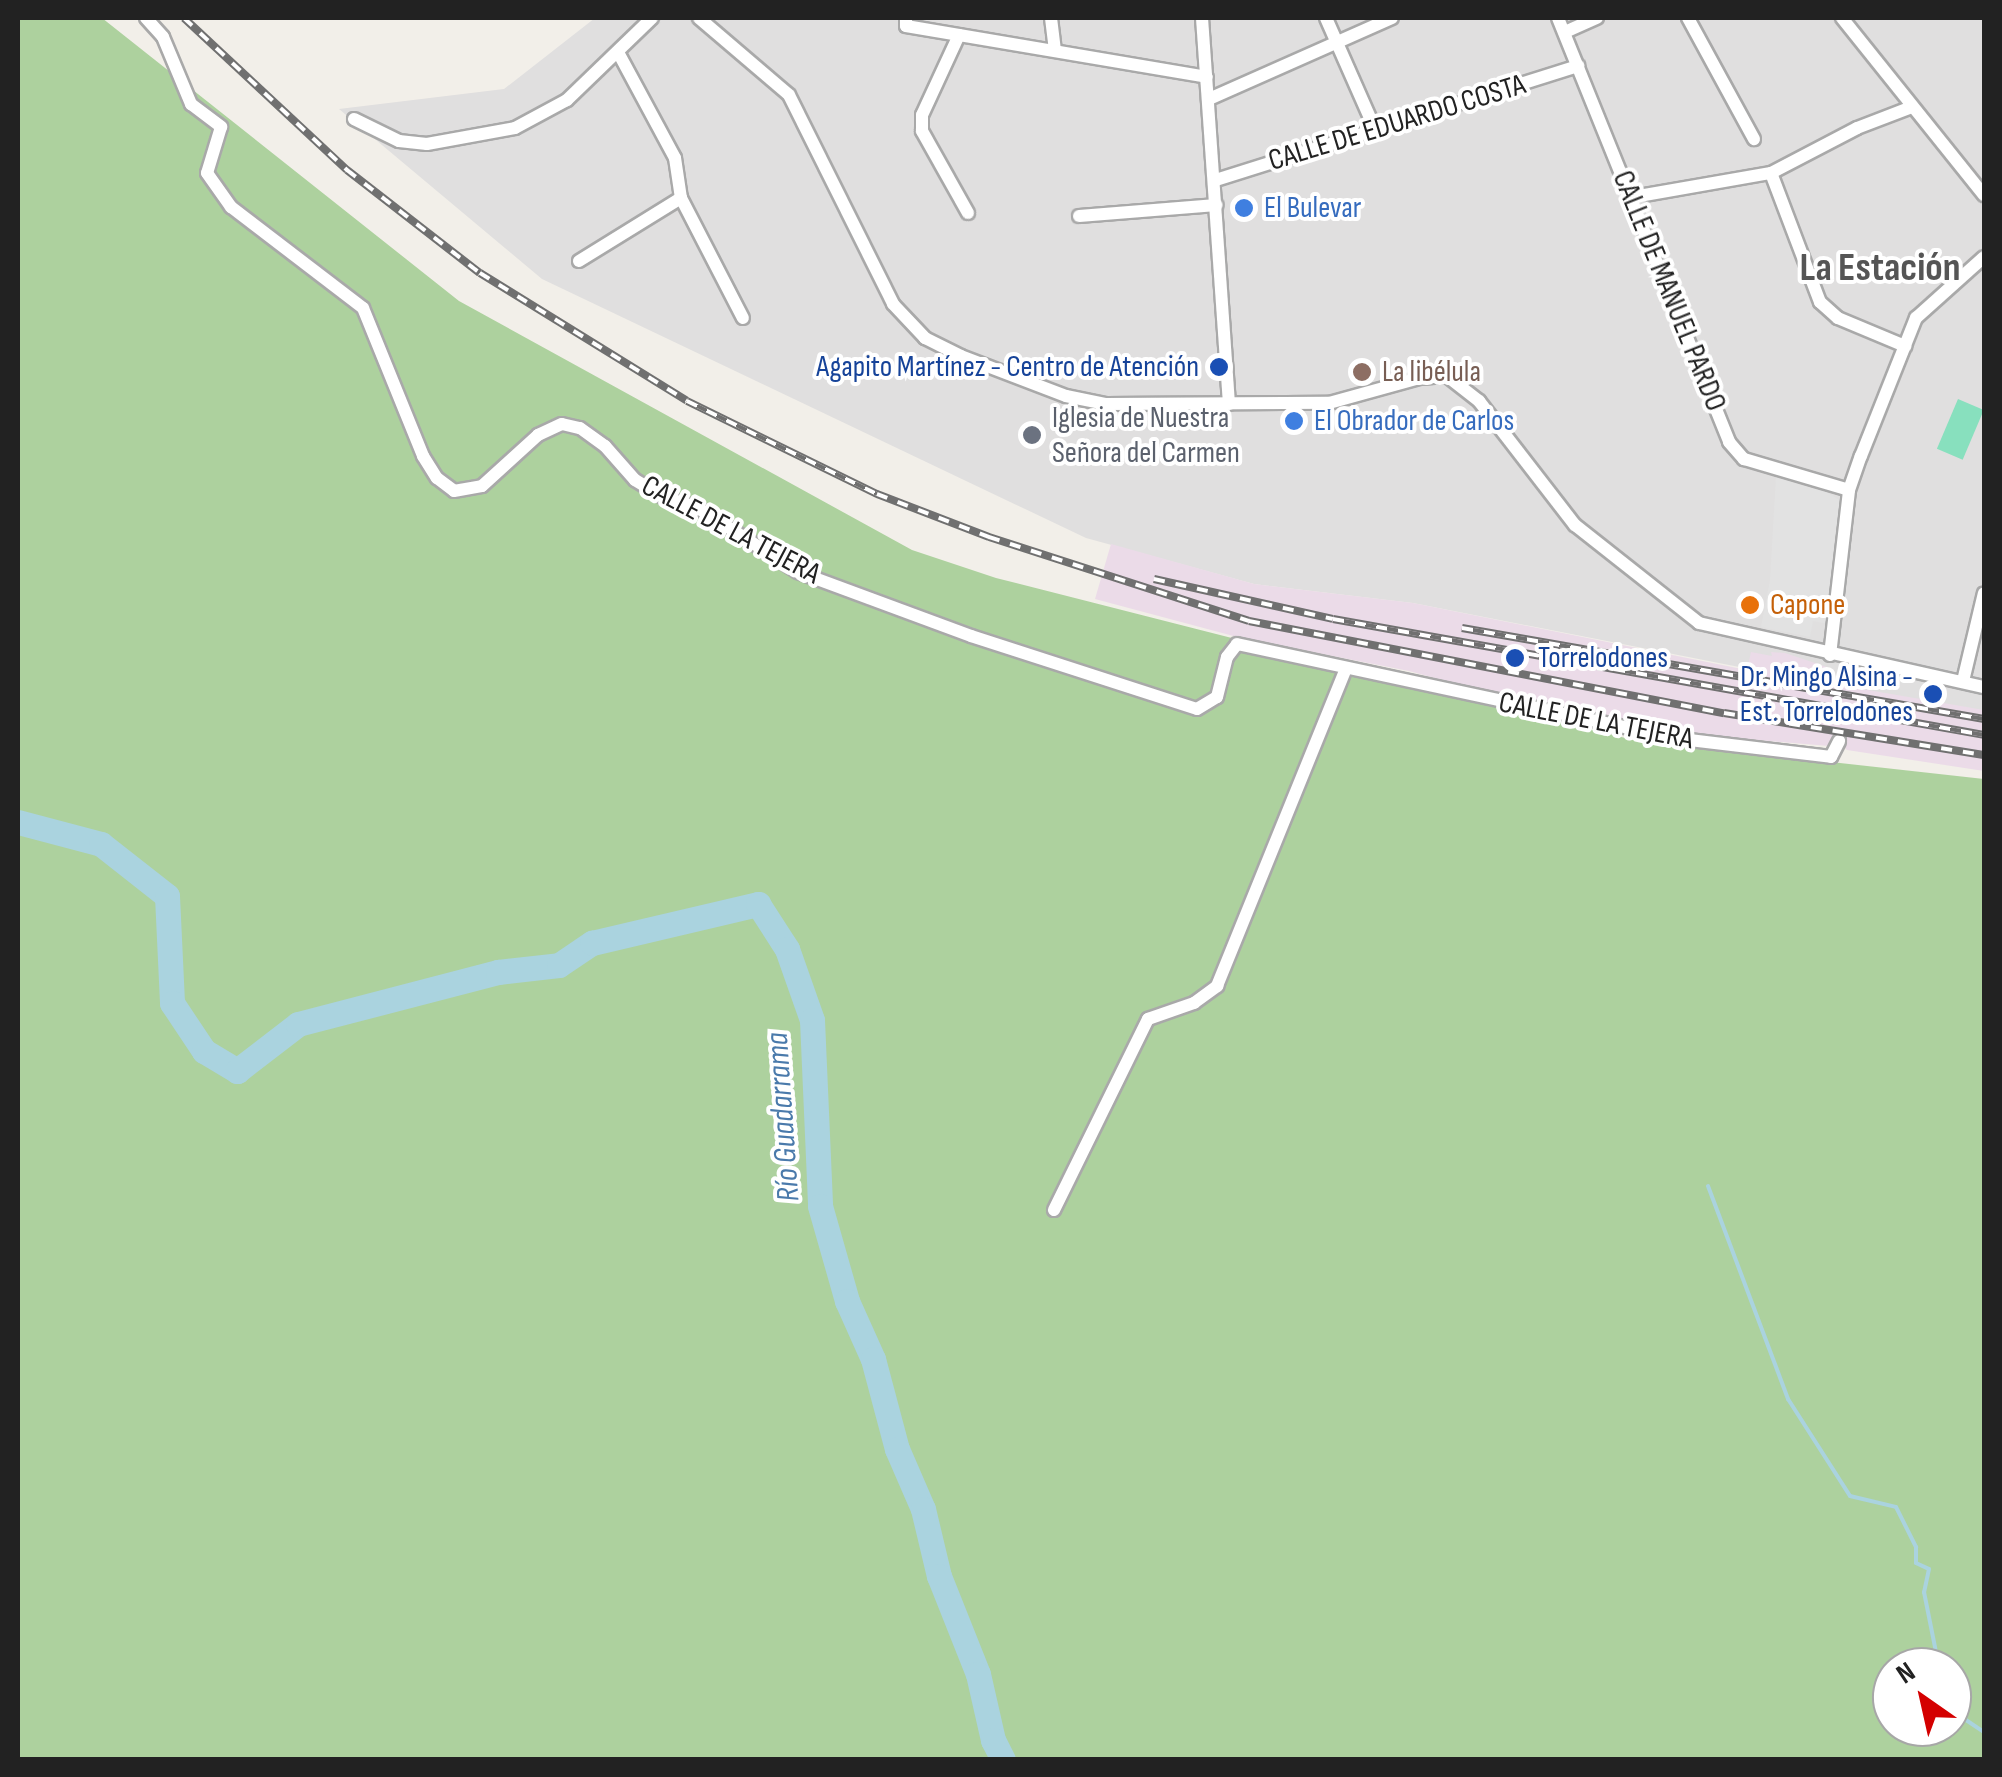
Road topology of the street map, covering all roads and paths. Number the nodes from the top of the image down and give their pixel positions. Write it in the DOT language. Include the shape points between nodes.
graph roads {
  1 [pos="146,18"];
  2 [pos="652,18"];
  3 [pos="700,18"];
  4 [pos="1051,18"];
  5 [pos="1202,18"];
  6 [pos="1326,18"];
  7 [pos="1392,18"];
  8 [pos="1558,18"];
  9 [pos="1596,18"];
  10 [pos="1688,18"];
  11 [pos="1842,18"];
  12 [pos="906,22"];
  13 [pos="1565,32"];
  14 [pos="959,34"];
  15 [pos="1335,44"];
  16 [pos="1055,50"];
  17 [pos="618,54"];
  18 [pos="1578,66"];
  19 [pos="1207,77"];
  20 [pos="1209,99"];
  21 [pos="1912,107"];
  22 [pos="354,119"];
  23 [pos="1375,129"];
  24 [pos="1754,140"];
  25 [pos="1771,173"];
  26 [pos="1216,180"];
  27 [pos="1984,195"];
  28 [pos="1633,197"];
  29 [pos="680,198"];
  30 [pos="1217,205"];
  31 [pos="968,213"];
  32 [pos="1080,216"];
  33 [pos="1984,258"];
  34 [pos="580,261"];
  35 [pos="743,318"];
  36 [pos="1905,346"];
  37 [pos="1230,404"];
  38 [pos="1849,490"];
  39 [pos="1984,593"];
  40 [pos="1830,655"];
  41 [pos="1345,670"];
  42 [pos="1963,681"];
  43 [pos="1984,687"];
  44 [pos="1838,741"];
  45 [pos="1054,1210"];
  1 -- 41 [label="street, CALLE DE LA TEJERA" via="163,36 191,104 221,127 207,173 230,207 363,308 423,456 454,491 482,486 538,435 562,424 605,446 635,480 663,498 698,508 798,572 1197,708 1217,697 1237,644"];
  2 -- 17 [label="street"];
  3 -- 37 [label="street" via="788,94 906,322 960,356 1028,384 1106,404"];
  4 -- 16 [label="street"];
  5 -- 19 [label="street"];
  6 -- 15 [label="street"];
  7 -- 15 [label="street"];
  8 -- 13 [label="street, CALLE DE MANUEL PARDO"];
  9 -- 13 [label="street"];
  10 -- 24 [label="street"];
  11 -- 21 [label="street"];
  12 -- 14 [label="street"];
  13 -- 18 [label="street, CALLE DE MANUEL PARDO"];
  14 -- 16 [label="street"];
  14 -- 31 [label="street" via="922,115 922,131"];
  15 -- 20 [label="street"];
  15 -- 23 [label="street"];
  16 -- 19 [label="street"];
  17 -- 22 [label="street" via="567,100 515,128 426,144 399,140"];
  17 -- 29 [label="street" via="674,158"];
  18 -- 23 [label="street, CALLE DE EDUARDO COSTA"];
  18 -- 28 [label="street, CALLE DE MANUEL PARDO"];
  19 -- 20 [label="street"];
  20 -- 26 [label="street"];
  21 -- 25 [label="street"];
  21 -- 27 [label="street"];
  23 -- 26 [label="street, CALLE DE EDUARDO COSTA"];
  25 -- 28 [label="street"];
  25 -- 36 [label="street" via="1820,302 1838,318"];
  26 -- 30 [label="street"];
  28 -- 38 [label="street, CALLE DE MANUEL PARDO" via="1736,452"];
  29 -- 34 [label="street"];
  29 -- 35 [label="street"];
  30 -- 32 [label="street"];
  30 -- 37 [label="street"];
  33 -- 36 [label="street" via="1923,308"];
  36 -- 38 [label="street"];
  37 -- 40 [label="street" via="1329,403 1446,376 1479,402 1575,524 1677,609 1700,624"];
  38 -- 40 [label="street"];
  39 -- 42 [label="street"];
  40 -- 42 [label="street"];
  41 -- 44 [label="street, CALLE DE LA TEJERA" via="1681,740 1831,757"];
  41 -- 45 [label="street" via="1218,986 1194,1003 1148,1019"];
  42 -- 43 [label="street"];
}
